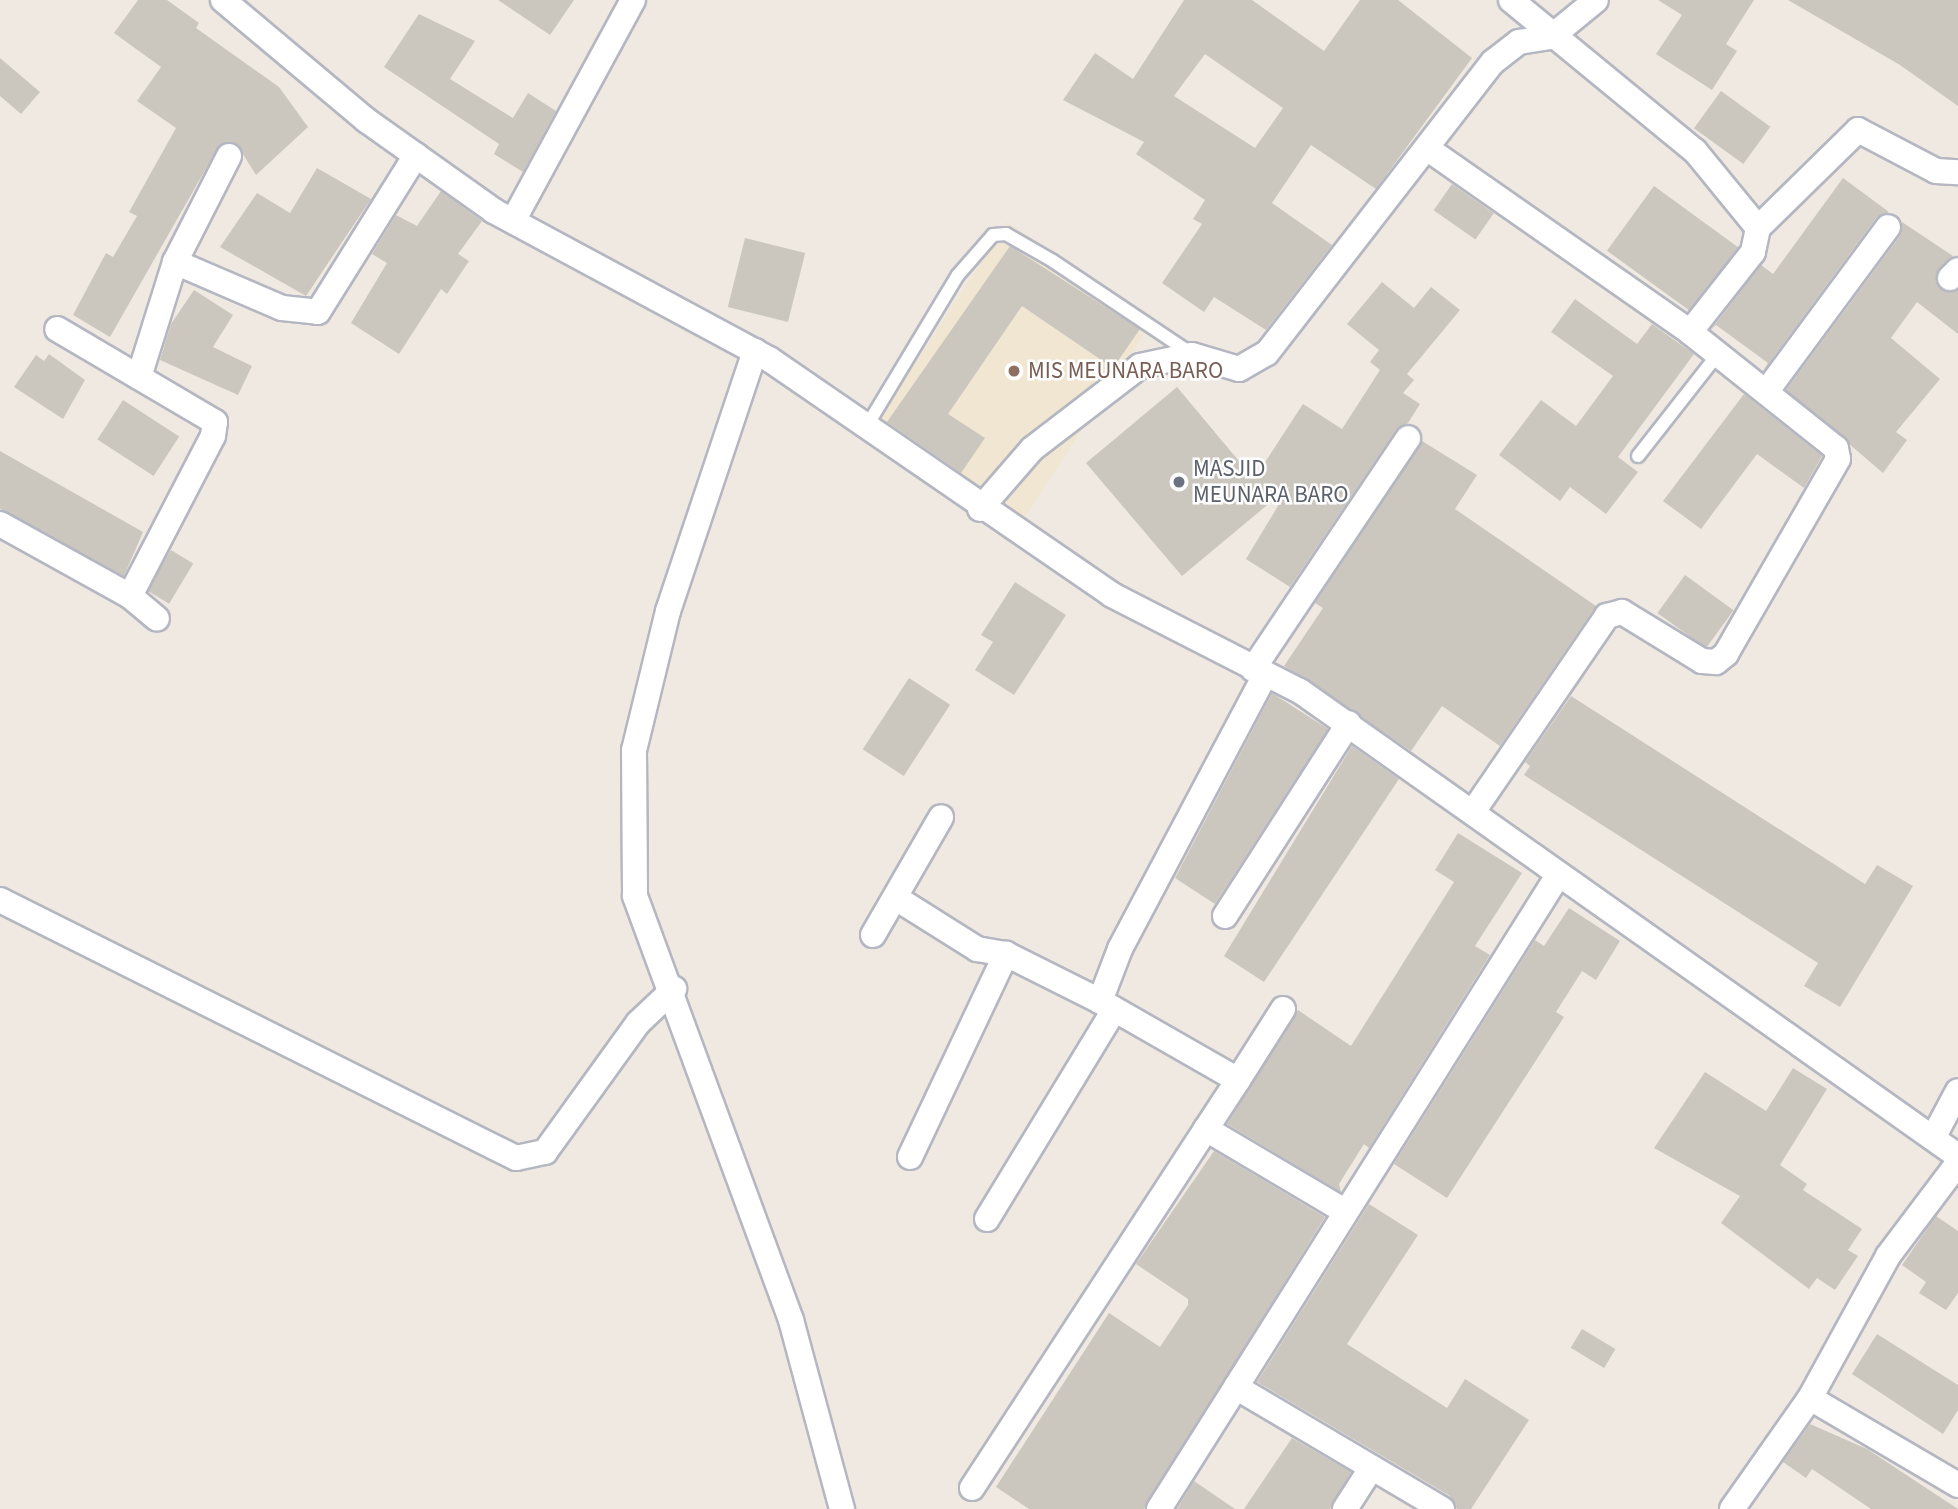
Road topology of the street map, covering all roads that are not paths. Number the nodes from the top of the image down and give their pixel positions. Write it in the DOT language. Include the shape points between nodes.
graph roads {
  1 [pos="223,0"];
  2 [pos="633,0"];
  3 [pos="1511,0"];
  4 [pos="1596,0"];
  5 [pos="1551,37"];
  6 [pos="1428,149"];
  7 [pos="416,155"];
  8 [pos="229,156"];
  9 [pos="1958,172"];
  10 [pos="513,221"];
  11 [pos="1888,227"];
  12 [pos="1758,228"];
  13 [pos="175,261"];
  14 [pos="57,329"];
  15 [pos="1690,332"];
  16 [pos="1718,354"];
  17 [pos="762,355"];
  18 [pos="1192,355"];
  19 [pos="139,377"];
  20 [pos="1766,391"];
  21 [pos="865,430"];
  22 [pos="1408,438"];
  23 [pos="1638,456"];
  24 [pos="979,509"];
  25 [pos="0,524"];
  26 [pos="130,596"];
  27 [pos="156,619"];
  28 [pos="1259,672"];
  29 [pos="1349,723"];
  30 [pos="1473,812"];
  31 [pos="941,817"];
  32 [pos="1557,877"];
  33 [pos="896,898"];
  34 [pos="0,901"];
  35 [pos="1225,916"];
  36 [pos="873,935"];
  37 [pos="1006,954"];
  38 [pos="674,989"];
  39 [pos="1106,1006"];
  40 [pos="1283,1009"];
  41 [pos="1238,1080"];
  42 [pos="1958,1091"];
  43 [pos="1206,1129"];
  44 [pos="1933,1138"];
  45 [pos="1958,1156"];
  46 [pos="910,1157"];
  47 [pos="1958,1163"];
  48 [pos="1343,1210"];
  49 [pos="987,1219"];
  50 [pos="1236,1387"];
  51 [pos="1810,1398"];
  52 [pos="1370,1470"];
  53 [pos="1958,1485"];
  54 [pos="972,1488"];
  55 [pos="842,1509"];
  56 [pos="1160,1509"];
  57 [pos="1345,1509"];
  58 [pos="1442,1509"];
  59 [pos="1732,1509"];
  1 -- 7 [label="street"];
  2 -- 10 [label="street"];
  3 -- 5 [label="street"];
  4 -- 5 [label="street"];
  5 -- 6 [label="street" via="1519,42 1493,62"];
  5 -- 12 [label="street" via="1695,151"];
  6 -- 15 [label="street"];
  6 -- 18 [label="street" via="1267,353 1239,369"];
  7 -- 10 [label="street"];
  7 -- 13 [label="street" via="318,312 282,308"];
  8 -- 13 [label="street"];
  9 -- 12 [label="street" via="1936,171 1858,130 1848,133 1788,205"];
  10 -- 17 [label="street"];
  11 -- 20 [label="street"];
  12 -- 15 [label="street" via="1753,252"];
  13 -- 19 [label="street"];
  14 -- 19 [label="street"];
  15 -- 16 [label="street"];
  16 -- 20 [label="street"];
  16 -- 23 [label="lane"];
  17 -- 21 [label="street"];
  17 -- 38 [label="street" via="668,611 634,750 635,896"];
  18 -- 21 [label="lane" via="1053,261 1006,234 993,235 958,275"];
  18 -- 24 [label="street" via="1140,366 1092,397 1032,449"];
  19 -- 26 [label="street" via="215,422"];
  20 -- 30 [label="street" via="1836,447 1838,459 1726,654 1716,662 1702,661 1622,612 1607,616"];
  21 -- 24 [label="street"];
  22 -- 28 [label="street"];
  24 -- 28 [label="street" via="1112,595"];
  25 -- 26 [label="street"];
  26 -- 27 [label="street"];
  28 -- 29 [label="street"];
  28 -- 39 [label="street" via="1120,949"];
  29 -- 30 [label="street"];
  29 -- 35 [label="street"];
  30 -- 32 [label="street"];
  31 -- 33 [label="street"];
  32 -- 44 [label="street"];
  32 -- 48 [label="street"];
  33 -- 36 [label="street"];
  33 -- 37 [label="street" via="977,949"];
  34 -- 38 [label="street" via="516,1158 545,1152 638,1023"];
  37 -- 39 [label="street"];
  37 -- 46 [label="street"];
  38 -- 55 [label="street" via="791,1320"];
  39 -- 41 [label="street"];
  39 -- 49 [label="street"];
  40 -- 41 [label="street"];
  41 -- 43 [label="street"];
  42 -- 44 [label="street"];
  43 -- 48 [label="street"];
  43 -- 54 [label="street"];
  44 -- 45 [label="street"];
  47 -- 51 [label="street" via="1888,1256"];
  48 -- 50 [label="street"];
  50 -- 52 [label="street"];
  50 -- 56 [label="street"];
  51 -- 53 [label="street"];
  51 -- 59 [label="street"];
  52 -- 57 [label="street"];
  52 -- 58 [label="street"];
}
